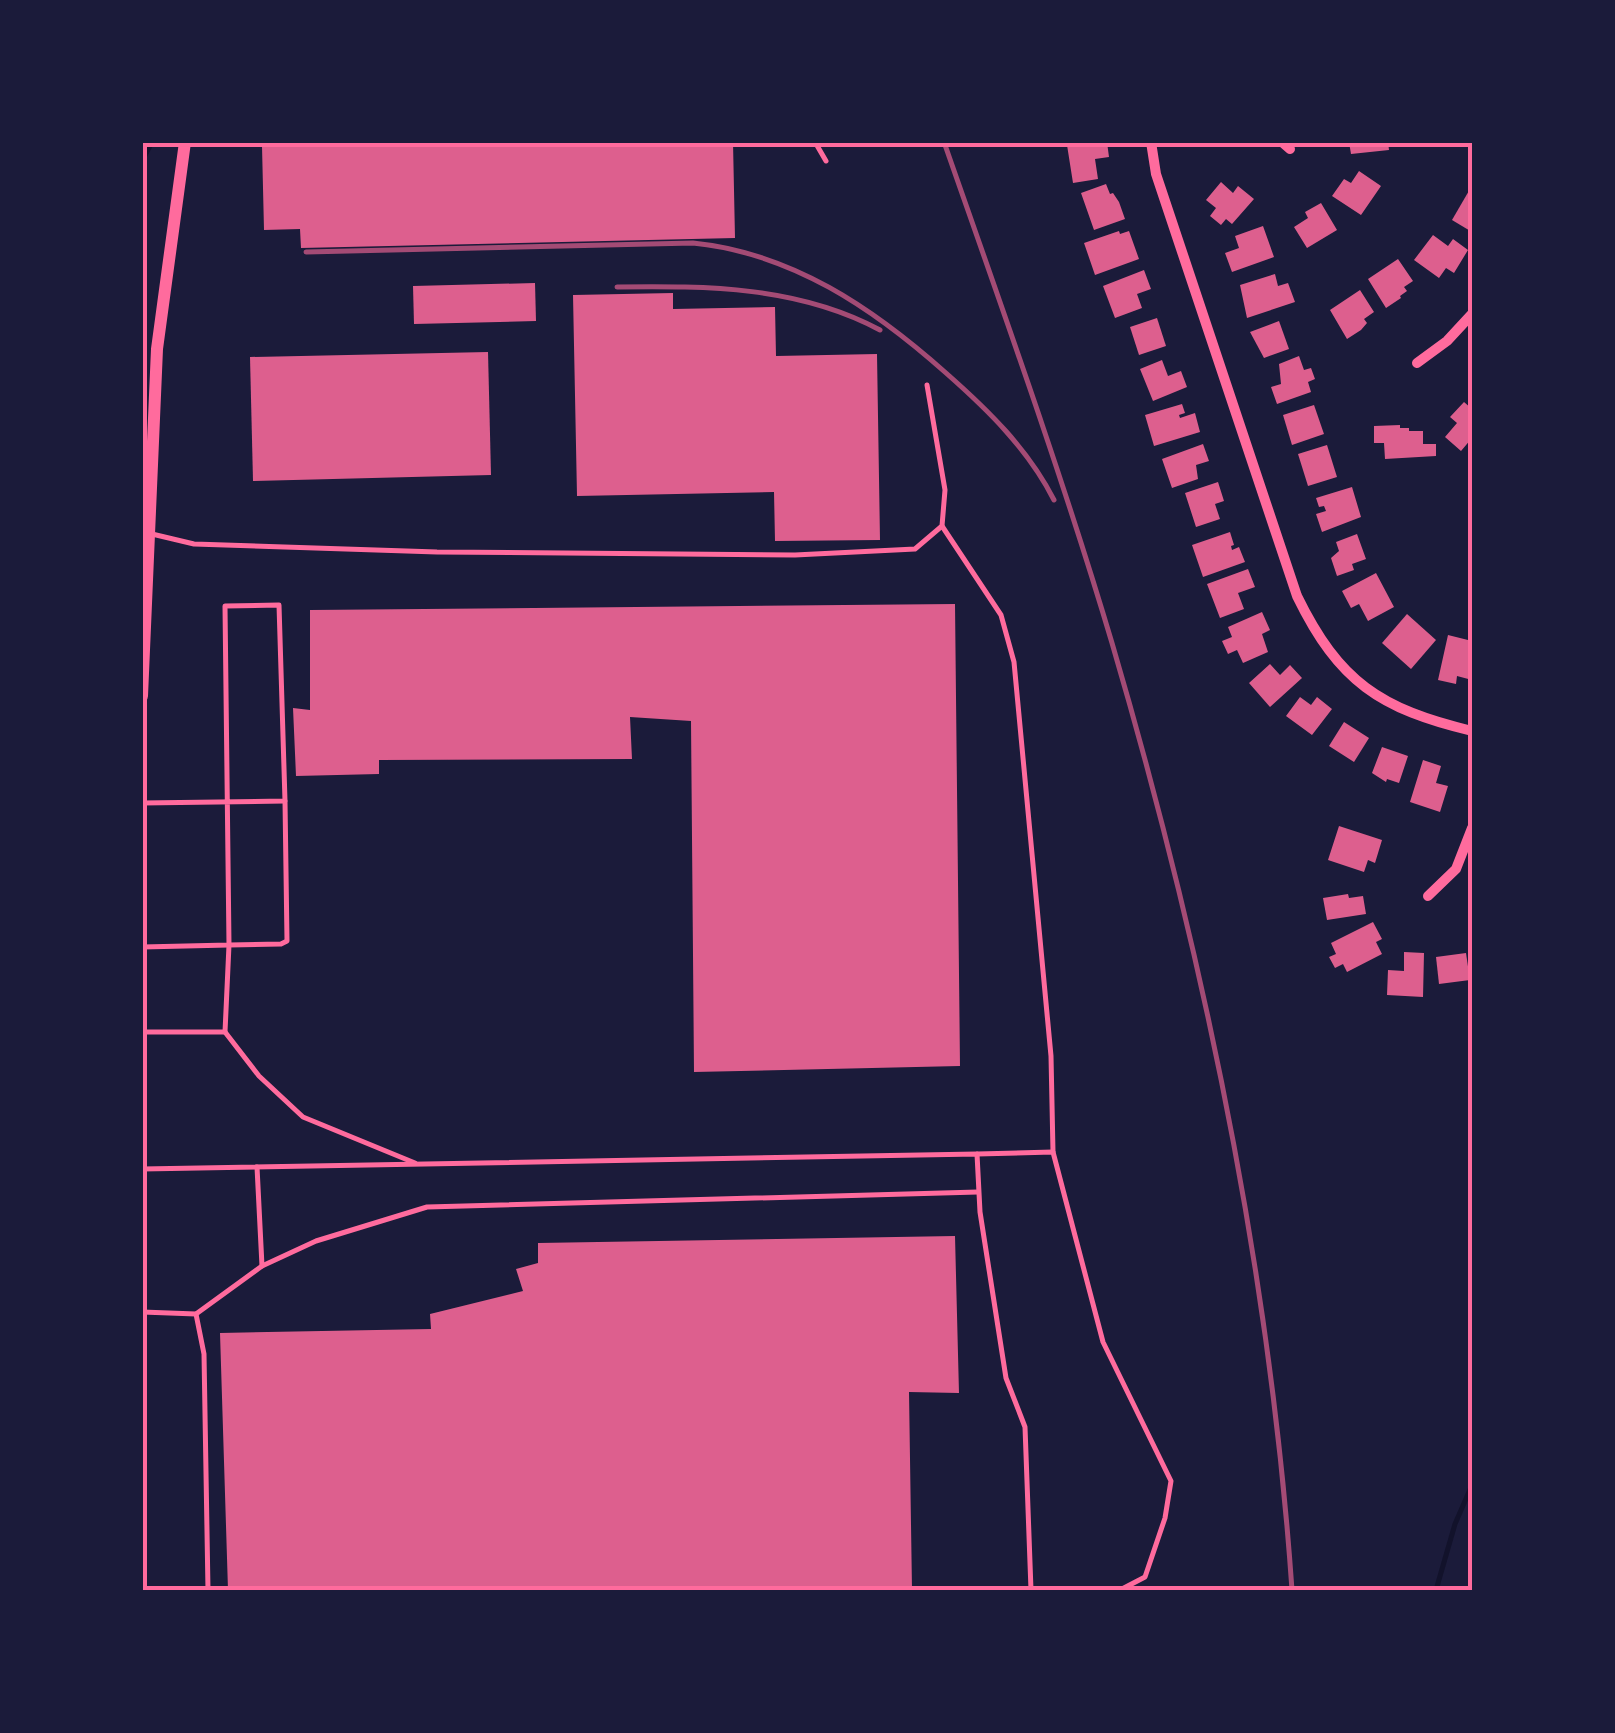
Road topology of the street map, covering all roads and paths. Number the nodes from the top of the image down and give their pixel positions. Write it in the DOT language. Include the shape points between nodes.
graph roads {
  1 [pos="184,142"];
  2 [pos="815,142"];
  3 [pos="1151,142"];
  4 [pos="826,161"];
  5 [pos="1472,314"];
  6 [pos="1417,363"];
  7 [pos="926,385"];
  8 [pos="942,526"];
  9 [pos="149,533"];
  10 [pos="142,696"];
  11 [pos="1472,731"];
  12 [pos="228,800"];
  13 [pos="285,801"];
  14 [pos="142,803"];
  15 [pos="1472,828"];
  16 [pos="1428,896"];
  17 [pos="229,946"];
  18 [pos="142,947"];
  19 [pos="142,1032"];
  20 [pos="225,1032"];
  21 [pos="1053,1152"];
  22 [pos="977,1154"];
  23 [pos="418,1164"];
  24 [pos="257,1166"];
  25 [pos="142,1169"];
  26 [pos="979,1192"];
  27 [pos="262,1266"];
  28 [pos="142,1312"];
  29 [pos="196,1314"];
  30 [pos="208,1590"];
  31 [pos="1031,1590"];
  32 [pos="1120,1590"];
  1 -- 9 [label="street" via="160,314"];
  2 -- 4 [label="lane"];
  3 -- 11 [label="street" via="1168,210 1315,633 1382,700"];
  5 -- 6 [label="street"];
  7 -- 8 [label="lane" via="946,490"];
  8 -- 9 [label="lane" via="916,549 795,555 213,545"];
  8 -- 21 [label="lane" via="1001,614 1014,662 1049,1037"];
  9 -- 10 [label="street"];
  12 -- 13 [label="lane"];
  12 -- 13 [label="lane" via="225,606 279,605"];
  12 -- 14 [label="lane"];
  12 -- 17 [label="lane"];
  13 -- 17 [label="lane" via="287,941"];
  15 -- 16 [label="street" via="1456,869"];
  17 -- 18 [label="lane"];
  17 -- 20 [label="lane"];
  19 -- 20 [label="lane"];
  20 -- 23 [label="lane" via="259,1076 304,1117"];
  21 -- 22 [label="lane"];
  21 -- 32 [label="lane" via="1103,1342 1171,1482 1145,1577"];
  22 -- 23 [label="lane"];
  22 -- 26 [label="lane"];
  23 -- 24 [label="lane"];
  24 -- 25 [label="lane"];
  24 -- 27 [label="lane"];
  26 -- 27 [label="lane" via="427,1207 316,1241"];
  26 -- 31 [label="lane" via="1006,1378 1024,1427"];
  27 -- 29 [label="lane"];
  28 -- 29 [label="lane"];
  29 -- 30 [label="lane" via="204,1354"];
}
